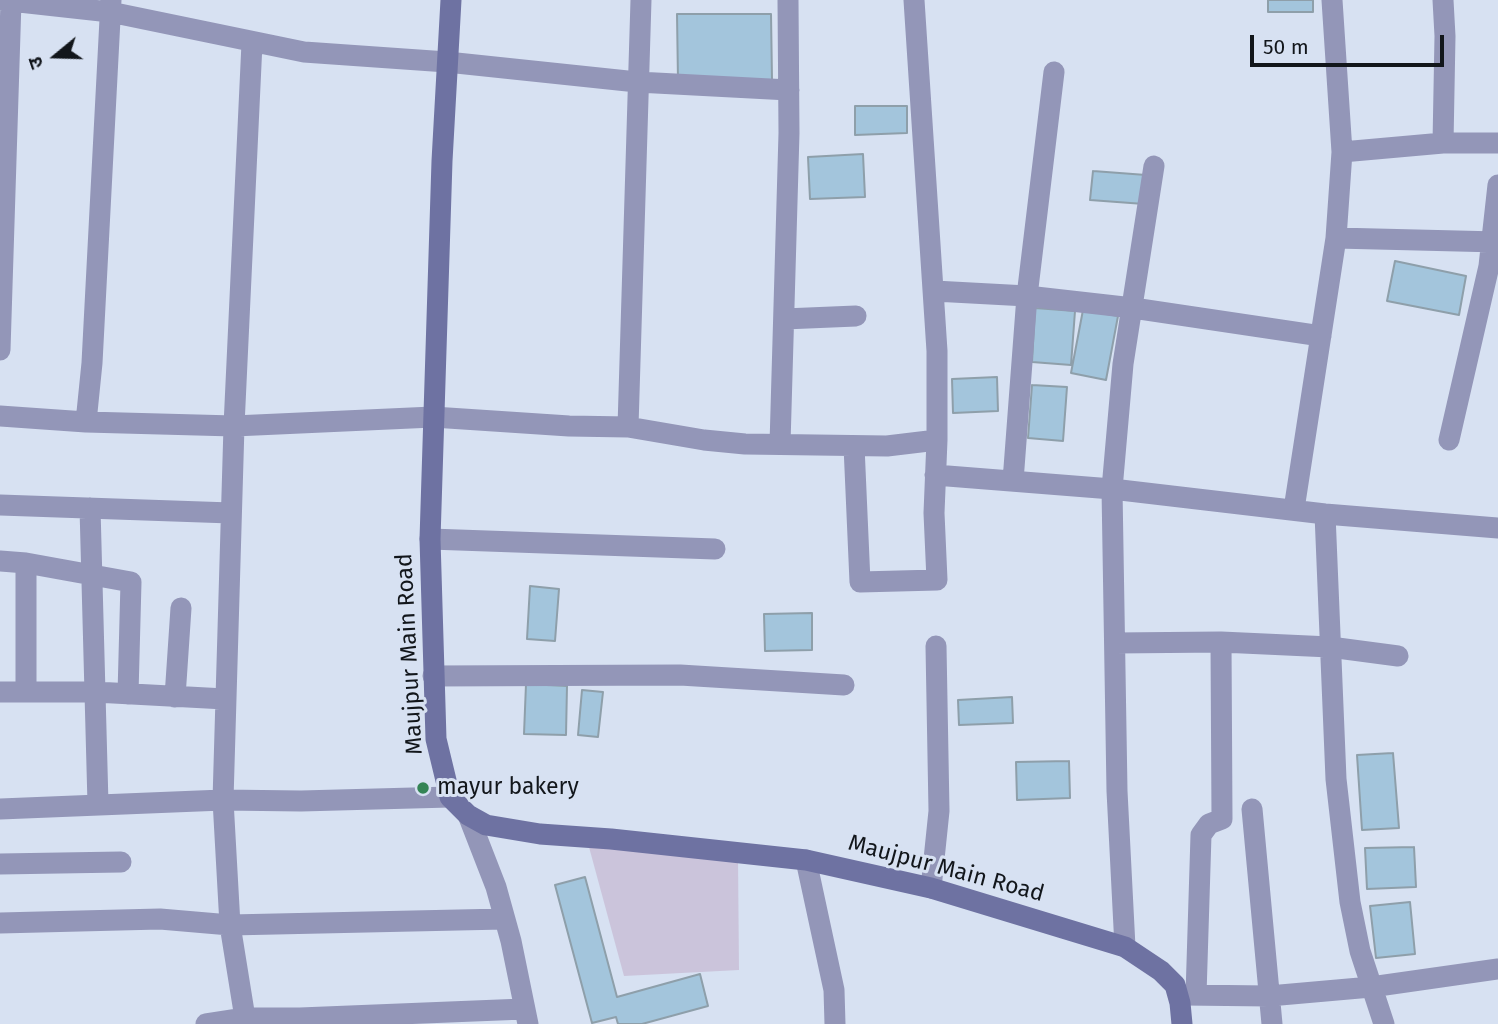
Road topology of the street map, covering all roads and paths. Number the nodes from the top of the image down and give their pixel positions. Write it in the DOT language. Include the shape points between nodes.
graph roads {
  1 [pos="451,0"];
  2 [pos="641,0"];
  3 [pos="788,0"];
  4 [pos="914,0"];
  5 [pos="1332,0"];
  6 [pos="1443,0"];
  7 [pos="6,1"];
  8 [pos="110,6"];
  9 [pos="252,43"];
  10 [pos="447,62"];
  11 [pos="1055,72"];
  12 [pos="637,82"];
  13 [pos="789,90"];
  14 [pos="1443,143"];
  15 [pos="1498,143"];
  16 [pos="1342,152"];
  17 [pos="1154,166"];
  18 [pos="1498,185"];
  19 [pos="1336,238"];
  20 [pos="1495,242"];
  21 [pos="934,290"];
  22 [pos="1027,296"];
  23 [pos="1133,308"];
  24 [pos="856,316"];
  25 [pos="784,319"];
  26 [pos="1321,336"];
  27 [pos="0,350"];
  28 [pos="0,416"];
  29 [pos="433,417"];
  30 [pos="86,422"];
  31 [pos="234,426"];
  32 [pos="628,427"];
  33 [pos="937,440"];
  34 [pos="1450,440"];
  35 [pos="780,444"];
  36 [pos="854,446"];
  37 [pos="935,475"];
  38 [pos="1013,481"];
  39 [pos="1112,489"];
  40 [pos="0,505"];
  41 [pos="90,508"];
  42 [pos="1294,509"];
  43 [pos="231,513"];
  44 [pos="1325,514"];
  45 [pos="1498,528"];
  46 [pos="430,540"];
  47 [pos="715,549"];
  48 [pos="0,561"];
  49 [pos="26,564"];
  50 [pos="92,574"];
  51 [pos="181,608"];
  52 [pos="1221,642"];
  53 [pos="1115,643"];
  54 [pos="936,646"];
  55 [pos="1331,647"];
  56 [pos="1398,656"];
  57 [pos="433,676"];
  58 [pos="844,685"];
  59 [pos="0,692"];
  60 [pos="26,692"];
  61 [pos="95,692"];
  62 [pos="128,694"];
  63 [pos="175,696"];
  64 [pos="225,699"];
  65 [pos="450,797"];
  66 [pos="223,800"];
  67 [pos="98,804"];
  68 [pos="0,809"];
  69 [pos="1252,809"];
  70 [pos="468,815"];
  71 [pos="806,860"];
  72 [pos="121,862"];
  73 [pos="0,864"];
  74 [pos="931,888"];
  75 [pos="504,919"];
  76 [pos="0,923"];
  77 [pos="230,925"];
  78 [pos="1125,947"];
  79 [pos="1498,969"];
  80 [pos="1371,987"];
  81 [pos="1187,995"];
  82 [pos="1269,996"];
  83 [pos="526,1017"];
  84 [pos="245,1018"];
  85 [pos="428,1019"];
  86 [pos="342,1021"];
  87 [pos="206,1024"];
  88 [pos="835,1024"];
  89 [pos="1182,1024"];
  90 [pos="1272,1024"];
  91 [pos="1384,1024"];
  1 -- 10 [label="street, Maujpur Main Road"];
  2 -- 12 [label="street"];
  3 -- 13 [label="street"];
  4 -- 21 [label="street"];
  5 -- 16 [label="street"];
  6 -- 14 [label="street"];
  7 -- 8 [label="street"];
  7 -- 27 [label="street"];
  8 -- 9 [label="street"];
  8 -- 30 [label="street"];
  9 -- 10 [label="street" via="304,52"];
  9 -- 31 [label="street"];
  10 -- 12 [label="street"];
  10 -- 29 [label="street, Maujpur Main Road"];
  11 -- 22 [label="street"];
  12 -- 13 [label="street"];
  12 -- 32 [label="street"];
  13 -- 25 [label="street"];
  14 -- 15 [label="street"];
  14 -- 16 [label="street"];
  16 -- 19 [label="street"];
  17 -- 23 [label="street"];
  18 -- 20 [label="street"];
  19 -- 20 [label="street"];
  19 -- 26 [label="street"];
  20 -- 34 [label="street"];
  21 -- 22 [label="street"];
  21 -- 33 [label="street"];
  22 -- 23 [label="street"];
  22 -- 38 [label="street"];
  23 -- 26 [label="street"];
  23 -- 39 [label="street"];
  24 -- 25 [label="street"];
  25 -- 35 [label="street"];
  26 -- 42 [label="street"];
  28 -- 30 [label="street"];
  29 -- 31 [label="street"];
  29 -- 32 [label="street"];
  29 -- 46 [label="street, Maujpur Main Road"];
  30 -- 31 [label="street"];
  31 -- 43 [label="street"];
  32 -- 35 [label="street" via="704,440"];
  33 -- 36 [label="street"];
  33 -- 37 [label="street"];
  35 -- 36 [label="street"];
  36 -- 37 [label="street" via="860,582 937,580"];
  37 -- 38 [label="street"];
  38 -- 39 [label="street"];
  39 -- 42 [label="street"];
  39 -- 53 [label="street"];
  40 -- 41 [label="street"];
  41 -- 43 [label="street"];
  41 -- 50 [label="street"];
  42 -- 44 [label="street"];
  43 -- 64 [label="street"];
  44 -- 45 [label="street"];
  44 -- 55 [label="street"];
  46 -- 47 [label="street"];
  46 -- 57 [label="street, Maujpur Main Road"];
  48 -- 49 [label="street"];
  49 -- 50 [label="street"];
  49 -- 60 [label="street"];
  50 -- 61 [label="street"];
  50 -- 62 [label="street" via="131,582"];
  51 -- 63 [label="street"];
  52 -- 53 [label="street"];
  52 -- 55 [label="street"];
  52 -- 81 [label="street" via="1222,819 1209,824 1201,835"];
  53 -- 78 [label="street"];
  54 -- 74 [label="street" via="939,811"];
  55 -- 56 [label="street"];
  55 -- 80 [label="street" via="1336,779 1350,902"];
  57 -- 58 [label="street" via="680,675"];
  57 -- 65 [label="street, Maujpur Main Road" via="436,739"];
  59 -- 60 [label="street"];
  60 -- 61 [label="street"];
  61 -- 62 [label="street"];
  61 -- 67 [label="street"];
  62 -- 63 [label="street"];
  63 -- 64 [label="street"];
  64 -- 66 [label="street"];
  65 -- 66 [label="street"];
  65 -- 70 [label="street, Maujpur Main Road"];
  66 -- 67 [label="street"];
  66 -- 77 [label="street"];
  67 -- 68 [label="street"];
  69 -- 82 [label="street"];
  70 -- 71 [label="street, Maujpur Main Road" via="485,825 540,834"];
  70 -- 75 [label="street"];
  71 -- 74 [label="street, Maujpur Main Road"];
  71 -- 88 [label="street" via="834,990"];
  72 -- 73 [label="street"];
  74 -- 78 [label="street, Maujpur Main Road"];
  75 -- 77 [label="street"];
  75 -- 83 [label="street"];
  76 -- 77 [label="street" via="160,919"];
  77 -- 84 [label="street"];
  78 -- 81 [label="street, Maujpur Main Road"];
  79 -- 80 [label="street"];
  80 -- 82 [label="street"];
  80 -- 91 [label="street"];
  81 -- 82 [label="street"];
  81 -- 89 [label="street"];
  82 -- 90 [label="street"];
  83 -- 85 [label="street"];
  84 -- 86 [label="street"];
  84 -- 87 [label="street"];
  85 -- 86 [label="street"];
}
